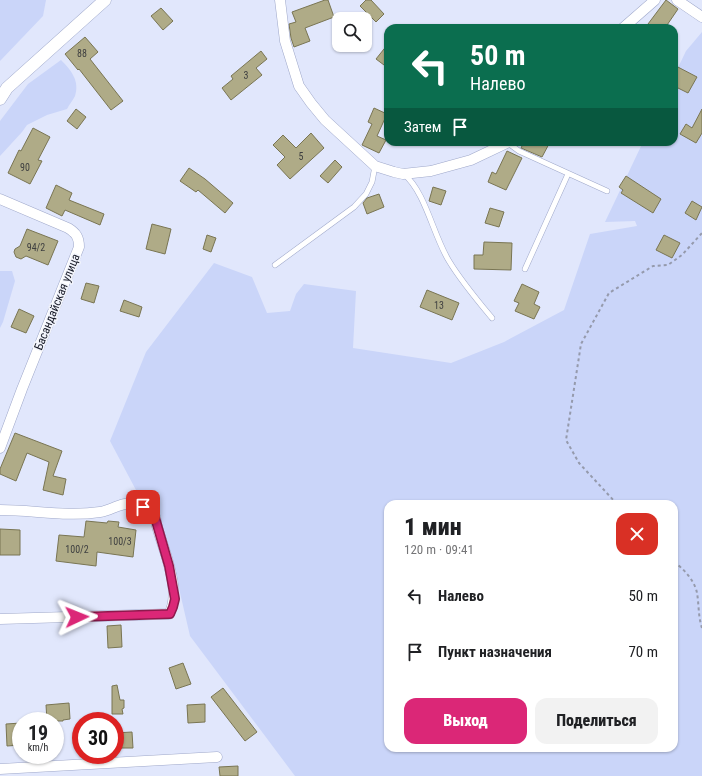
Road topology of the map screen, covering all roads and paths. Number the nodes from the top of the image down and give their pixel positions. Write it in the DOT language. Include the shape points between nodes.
graph roads {
  1 [pos="105,0"];
  2 [pos="280,0"];
  3 [pos="655,0"];
  4 [pos="677,0"];
  5 [pos="702,17"];
  6 [pos="628,24"];
  7 [pos="0,100"];
  8 [pos="500,146"];
  9 [pos="513,146"];
  10 [pos="375,166"];
  11 [pos="404,174"];
  12 [pos="568,174"];
  13 [pos="607,191"];
  14 [pos="0,199"];
  15 [pos="702,233"];
  16 [pos="275,265"];
  17 [pos="525,269"];
  18 [pos="492,318"];
  19 [pos="0,448"];
  20 [pos="613,500"];
  21 [pos="0,510"];
  22 [pos="678,565"];
  23 [pos="0,619"];
  24 [pos="702,628"];
  25 [pos="217,757"];
  26 [pos="0,769"];
  1 -- 7 [label="street" via="7,88"];
  2 -- 10 [label="street" via="285,41 299,86 325,120"];
  3 -- 6 [label="street"];
  4 -- 5 [label="street"];
  8 -- 11 [label="street" via="471,160 431,171"];
  9 -- 12 [label="lane"];
  10 -- 11 [label="street"];
  10 -- 16 [label="lane" via="372,182 366,194 354,206"];
  11 -- 18 [label="lane" via="418,190 449,262"];
  12 -- 13 [label="lane"];
  12 -- 17 [label="lane"];
  14 -- 19 [label="street, Басандайская улица" via="68,228 76,233 79,239 79,247"];
  15 -- 20 [label="path" via="682,255 668,265 653,266 609,293 581,344 566,440 579,462"];
  21 -- 23 [label="street" via="80,514 102,512 126,504 143,507 154,514 169,566 175,599 170,614"];
  22 -- 24 [label="path" via="684,569 696,590"];
  25 -- 26 [label="street"];
}
